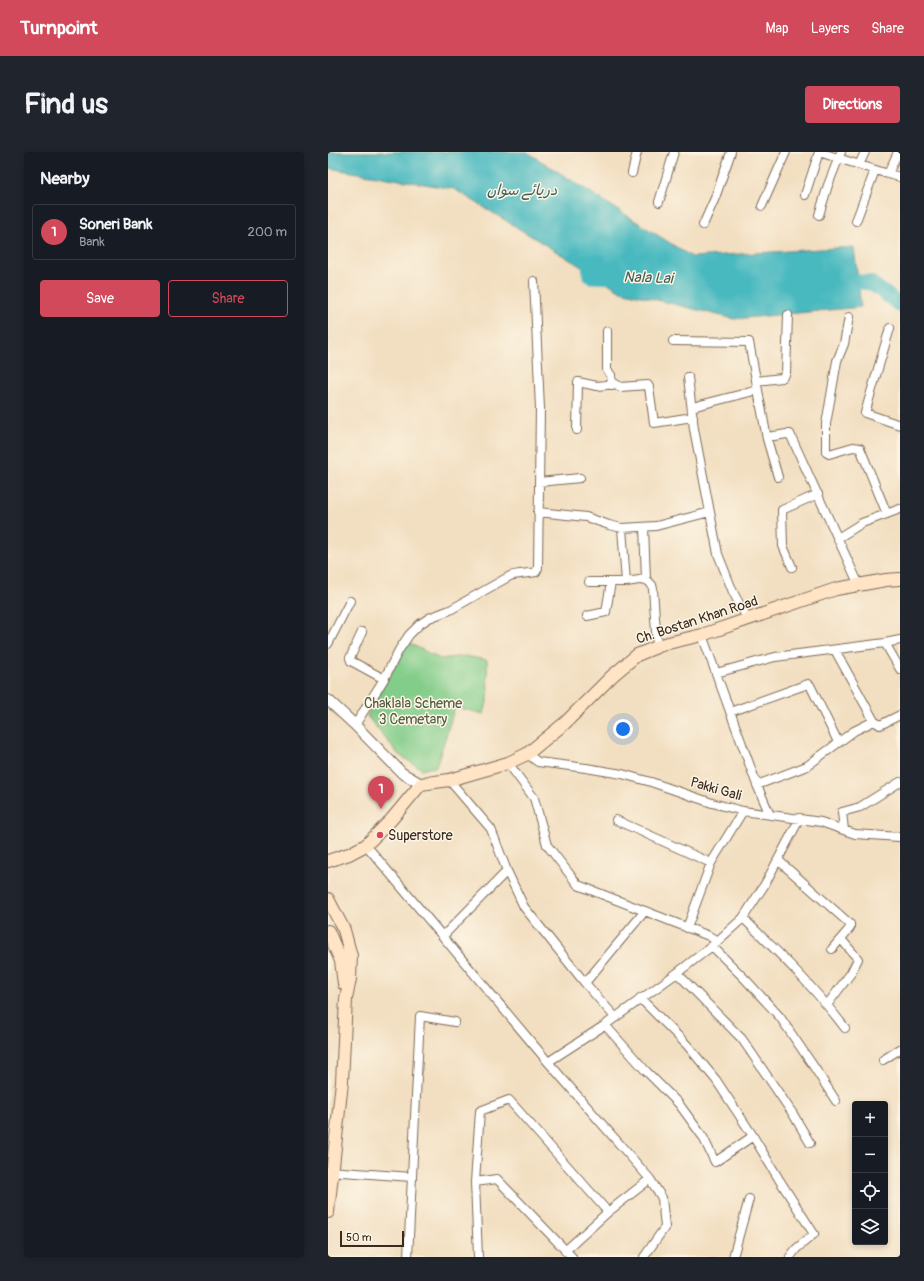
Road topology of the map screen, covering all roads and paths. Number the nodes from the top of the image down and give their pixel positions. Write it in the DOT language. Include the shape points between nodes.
graph roads {
  1 [pos="637,152"];
  2 [pos="674,152"];
  3 [pos="731,152"];
  4 [pos="786,152"];
  5 [pos="819,152"];
  6 [pos="865,152"];
  7 [pos="898,152"];
  8 [pos="840,155"];
  9 [pos="859,165"];
  10 [pos="874,170"];
  11 [pos="632,173"];
  12 [pos="888,174"];
  13 [pos="900,177"];
  14 [pos="805,195"];
  15 [pos="659,202"];
  16 [pos="762,206"];
  17 [pos="819,215"];
  18 [pos="856,221"];
  19 [pos="703,225"];
  20 [pos="534,281"];
  21 [pos="788,315"];
  22 [pos="849,317"];
  23 [pos="890,328"];
  24 [pos="607,331"];
  25 [pos="673,341"];
  26 [pos="688,377"];
  27 [pos="756,381"];
  28 [pos="612,385"];
  29 [pos="758,390"];
  30 [pos="692,407"];
  31 [pos="693,417"];
  32 [pos="900,425"];
  33 [pos="577,430"];
  34 [pos="767,437"];
  35 [pos="778,477"];
  36 [pos="580,478"];
  37 [pos="539,482"];
  38 [pos="818,494"];
  39 [pos="900,509"];
  40 [pos="538,512"];
  41 [pos="710,512"];
  42 [pos="887,514"];
  43 [pos="644,527"];
  44 [pos="622,528"];
  45 [pos="838,538"];
  46 [pos="792,567"];
  47 [pos="646,578"];
  48 [pos="900,579"];
  49 [pos="589,582"];
  50 [pos="612,582"];
  51 [pos="626,582"];
  52 [pos="859,585"];
  53 [pos="350,601"];
  54 [pos="587,616"];
  55 [pos="748,620"];
  56 [pos="362,632"];
  57 [pos="702,635"];
  58 [pos="900,640"];
  59 [pos="885,643"];
  60 [pos="328,644"];
  61 [pos="658,646"];
  62 [pos="835,650"];
  63 [pos="900,669"];
  64 [pos="716,673"];
  65 [pos="384,679"];
  66 [pos="328,700"];
  67 [pos="730,712"];
  68 [pos="900,715"];
  69 [pos="874,721"];
  70 [pos="355,725"];
  71 [pos="838,742"];
  72 [pos="527,754"];
  73 [pos="508,763"];
  74 [pos="449,780"];
  75 [pos="900,782"];
  76 [pos="421,784"];
  77 [pos="757,785"];
  78 [pos="743,811"];
  79 [pos="770,815"];
  80 [pos="800,818"];
  81 [pos="616,820"];
  82 [pos="844,830"];
  83 [pos="900,837"];
  84 [pos="366,845"];
  85 [pos="778,860"];
  86 [pos="328,861"];
  87 [pos="711,863"];
  88 [pos="507,871"];
  89 [pos="328,899"];
  90 [pos="645,912"];
  91 [pos="743,918"];
  92 [pos="687,928"];
  93 [pos="328,931"];
  94 [pos="443,936"];
  95 [pos="841,939"];
  96 [pos="714,944"];
  97 [pos="832,949"];
  98 [pos="677,973"];
  99 [pos="585,984"];
  100 [pos="640,998"];
  101 [pos="346,999"];
  102 [pos="827,1005"];
  103 [pos="614,1017"];
  104 [pos="455,1022"];
  105 [pos="605,1024"];
  106 [pos="845,1028"];
  107 [pos="900,1049"];
  108 [pos="883,1060"];
  109 [pos="548,1062"];
  110 [pos="836,1101"];
  111 [pos="753,1136"];
  112 [pos="810,1144"];
  113 [pos="331,1171"];
  114 [pos="412,1177"];
  115 [pos="650,1179"];
  116 [pos="475,1182"];
  117 [pos="749,1199"];
  118 [pos="328,1212"];
  119 [pos="608,1212"];
  120 [pos="565,1251"];
  121 [pos="408,1257"];
  122 [pos="478,1257"];
  123 [pos="572,1257"];
  124 [pos="644,1257"];
  125 [pos="733,1257"];
  126 [pos="790,1257"];
  1 -- 11 [label="street"];
  2 -- 15 [label="street"];
  3 -- 19 [label="street"];
  4 -- 16 [label="street"];
  5 -- 8 [label="street"];
  5 -- 14 [label="street"];
  6 -- 9 [label="street"];
  7 -- 12 [label="street"];
  8 -- 9 [label="street"];
  8 -- 17 [label="street"];
  9 -- 10 [label="street"];
  10 -- 12 [label="street"];
  10 -- 18 [label="street"];
  12 -- 13 [label="street"];
  20 -- 37 [label="street" via="540,408"];
  21 -- 27 [label="street" via="786,374 782,378"];
  22 -- 42 [label="street" via="844,344 837,361 826,424 826,452 829,454 853,447 860,448"];
  23 -- 32 [label="street" via="865,413"];
  24 -- 28 [label="street" via="607,370 611,375"];
  25 -- 27 [label="street" via="749,342"];
  26 -- 30 [label="street"];
  27 -- 29 [label="street"];
  28 -- 31 [label="street" via="648,385 654,423"];
  28 -- 33 [label="street" via="597,386 578,382"];
  29 -- 30 [label="street"];
  29 -- 34 [label="street"];
  30 -- 31 [label="street"];
  31 -- 41 [label="street"];
  34 -- 35 [label="street"];
  34 -- 38 [label="street" via="790,434"];
  36 -- 37 [label="street"];
  37 -- 40 [label="street"];
  38 -- 45 [label="street"];
  38 -- 46 [label="street" via="782,510 783,546"];
  39 -- 42 [label="street"];
  40 -- 44 [label="street" via="586,517"];
  40 -- 65 [label="street" via="536,572 510,576 420,624 409,635"];
  41 -- 43 [label="street"];
  41 -- 55 [label="street" via="718,554 733,592"];
  42 -- 45 [label="street" via="862,523"];
  43 -- 44 [label="street"];
  43 -- 47 [label="street"];
  44 -- 51 [label="street"];
  45 -- 52 [label="street"];
  47 -- 51 [label="street"];
  47 -- 61 [label="street" via="653,589"];
  48 -- 52 [label="main road, Ch. Bostan Khan Road"];
  49 -- 50 [label="street"];
  50 -- 51 [label="street"];
  50 -- 54 [label="street" via="606,612"];
  52 -- 55 [label="main road, Ch. Bostan Khan Road" via="836,589"];
  53 -- 60 [label="street"];
  55 -- 57 [label="main road, Ch. Bostan Khan Road"];
  56 -- 65 [label="street" via="350,658 351,662"];
  57 -- 61 [label="main road, Ch. Bostan Khan Road"];
  57 -- 64 [label="street"];
  58 -- 59 [label="street"];
  59 -- 62 [label="street"];
  59 -- 63 [label="street"];
  61 -- 72 [label="main road, Ch. Bostan Khan Road" via="632,659 565,723"];
  62 -- 64 [label="street" via="774,657"];
  62 -- 69 [label="street"];
  64 -- 67 [label="street"];
  65 -- 70 [label="street"];
  66 -- 70 [label="street"];
  67 -- 71 [label="street" via="808,684"];
  67 -- 77 [label="street"];
  68 -- 69 [label="street" via="880,725"];
  69 -- 71 [label="street"];
  70 -- 76 [label="street" via="402,773"];
  71 -- 77 [label="street" via="807,766"];
  72 -- 73 [label="main road, Ch. Bostan Khan Road"];
  72 -- 78 [label="street, Pakki Gali" via="538,762 622,774"];
  73 -- 74 [label="main road, Ch. Bostan Khan Road"];
  73 -- 90 [label="street" via="534,798 547,845 578,885"];
  74 -- 76 [label="main road, Ch. Bostan Khan Road"];
  74 -- 88 [label="street" via="491,829"];
  75 -- 82 [label="street" via="860,806 842,812"];
  76 -- 84 [label="main road"];
  77 -- 79 [label="street"];
  78 -- 79 [label="street, Pakki Gali"];
  78 -- 87 [label="street"];
  79 -- 80 [label="street, Pakki Gali"];
  80 -- 82 [label="street, Pakki Gali"];
  80 -- 85 [label="street"];
  81 -- 87 [label="street"];
  82 -- 83 [label="street, Pakki Gali" via="855,834"];
  84 -- 86 [label="main road"];
  84 -- 94 [label="street"];
  85 -- 91 [label="street"];
  85 -- 95 [label="street" via="850,924 850,928"];
  87 -- 92 [label="street"];
  88 -- 94 [label="street"];
  88 -- 99 [label="street" via="524,907"];
  89 -- 101 [label="main road" via="344,930 351,956"];
  90 -- 92 [label="street"];
  90 -- 99 [label="street"];
  91 -- 96 [label="street"];
  91 -- 102 [label="street"];
  92 -- 96 [label="street" via="709,936"];
  93 -- 101 [label="main road" via="341,961"];
  94 -- 109 [label="street"];
  95 -- 97 [label="street"];
  95 -- 102 [label="street" via="858,959"];
  96 -- 98 [label="street"];
  96 -- 110 [label="street" via="780,1017"];
  98 -- 100 [label="street"];
  98 -- 112 [label="street" via="742,1040 794,1114"];
  99 -- 103 [label="street"];
  100 -- 103 [label="street"];
  100 -- 111 [label="street" via="687,1045 711,1074"];
  101 -- 113 [label="main road" via="342,1082"];
  102 -- 106 [label="street"];
  103 -- 105 [label="street"];
  104 -- 114 [label="street" via="420,1016"];
  105 -- 109 [label="street"];
  105 -- 111 [label="street" via="679,1104 702,1137 715,1162"];
  107 -- 108 [label="street"];
  109 -- 115 [label="street"];
  111 -- 126 [label="street" via="814,1234"];
  113 -- 114 [label="street"];
  113 -- 118 [label="main road"];
  114 -- 121 [label="street"];
  115 -- 119 [label="street"];
  115 -- 124 [label="street" via="662,1198 665,1227"];
  116 -- 119 [label="street" via="480,1111 509,1100"];
  116 -- 120 [label="street" via="497,1179"];
  116 -- 122 [label="street"];
  117 -- 125 [label="street"];
  119 -- 120 [label="street"];
  120 -- 123 [label="street"];
}
